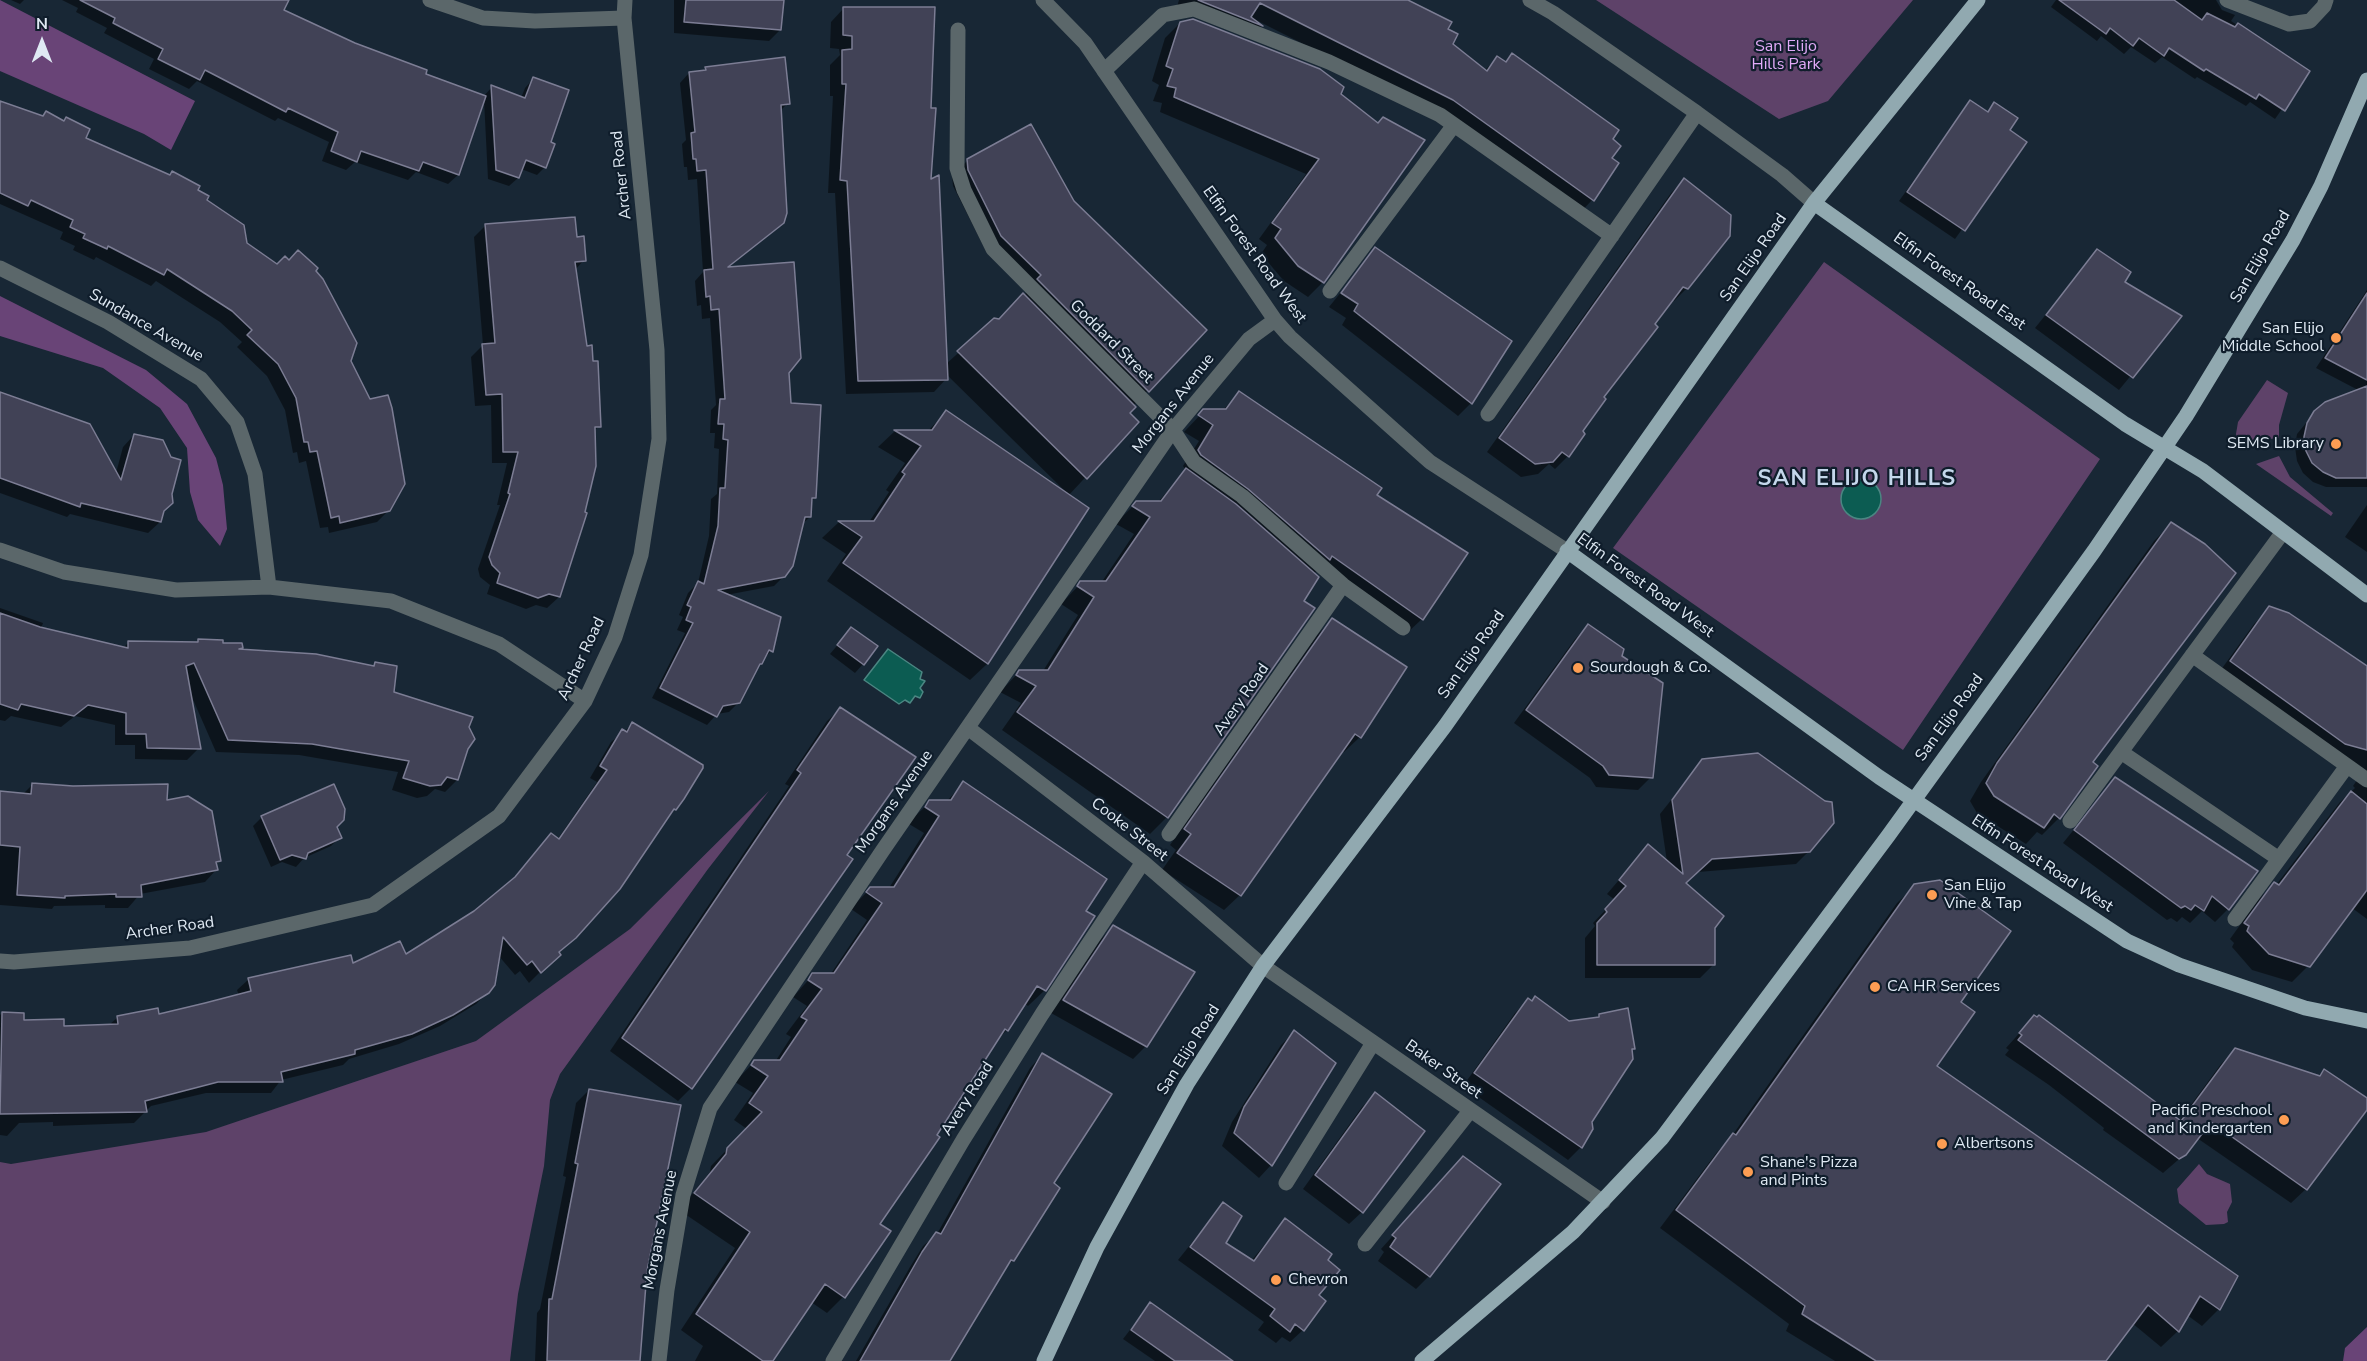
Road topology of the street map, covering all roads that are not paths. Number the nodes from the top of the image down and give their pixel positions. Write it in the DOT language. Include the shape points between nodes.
graph roads {
  1 [pos="430,0"];
  2 [pos="626,0"];
  3 [pos="1043,0"];
  4 [pos="1530,0"];
  5 [pos="1978,0"];
  6 [pos="2227,0"];
  7 [pos="2325,0"];
  8 [pos="624,18"];
  9 [pos="958,30"];
  10 [pos="1104,72"];
  11 [pos="2367,80"];
  12 [pos="1697,113"];
  13 [pos="1454,125"];
  14 [pos="1814,203"];
  15 [pos="1612,236"];
  16 [pos="0,268"];
  17 [pos="1330,291"];
  18 [pos="1275,320"];
  19 [pos="1488,414"];
  20 [pos="1173,430"];
  21 [pos="2163,448"];
  22 [pos="2283,532"];
  23 [pos="0,550"];
  24 [pos="1567,551"];
  25 [pos="1343,585"];
  26 [pos="269,587"];
  27 [pos="2367,595"];
  28 [pos="1404,628"];
  29 [pos="2192,655"];
  30 [pos="585,701"];
  31 [pos="968,728"];
  32 [pos="2121,753"];
  33 [pos="2347,766"];
  34 [pos="2367,780"];
  35 [pos="1913,801"];
  36 [pos="2070,821"];
  37 [pos="1169,834"];
  38 [pos="2279,859"];
  39 [pos="1143,862"];
  40 [pos="2235,919"];
  41 [pos="0,961"];
  42 [pos="1263,966"];
  43 [pos="2367,1021"];
  44 [pos="1373,1042"];
  45 [pos="1470,1111"];
  46 [pos="1286,1183"];
  47 [pos="1603,1202"];
  48 [pos="1365,1244"];
  49 [pos="659,1361"];
  50 [pos="833,1361"];
  51 [pos="1044,1361"];
  52 [pos="1422,1361"];
  1 -- 8 [label="street" via="483,18"];
  2 -- 8 [label="street, Archer Road"];
  3 -- 10 [label="street, Elfin Forest Road West" via="1085,43"];
  4 -- 12 [label="street, Elfin Forest Road East"];
  5 -- 14 [label="main road, San Elijo Road"];
  6 -- 7 [label="street" via="2289,24 2310,21"];
  8 -- 30 [label="street, Archer Road" via="657,350 659,439 641,555 615,637"];
  9 -- 20 [label="street, Goddard Street" via="957,168 993,249"];
  10 -- 13 [label="street" via="1163,15 1194,9 1329,62"];
  10 -- 18 [label="street, Elfin Forest Road West"];
  11 -- 21 [label="main road, San Elijo Road" via="2293,240"];
  12 -- 14 [label="street, Elfin Forest Road East"];
  12 -- 15 [label="street"];
  13 -- 15 [label="street"];
  13 -- 17 [label="street"];
  14 -- 21 [label="main road, Elfin Forest Road East"];
  14 -- 24 [label="main road, San Elijo Road"];
  15 -- 19 [label="street"];
  16 -- 26 [label="street, Sundance Avenue" via="108,322 201,379 237,422 255,474"];
  18 -- 20 [label="street, Morgans Avenue" via="1249,339"];
  18 -- 24 [label="street, Elfin Forest Road West" via="1430,462"];
  20 -- 25 [label="street, Goddard Street" via="1194,462 1242,496"];
  20 -- 31 [label="street, Morgans Avenue"];
  21 -- 22 [label="main road, Elfin Forest Road East" via="2203,471"];
  21 -- 35 [label="main road, San Elijo Road" via="2094,551"];
  22 -- 27 [label="main road, Elfin Forest Road East"];
  22 -- 29 [label="street"];
  23 -- 26 [label="street" via="64,572 176,590"];
  24 -- 35 [label="main road, Elfin Forest Road West"];
  24 -- 42 [label="main road, San Elijo Road" via="1445,726"];
  25 -- 28 [label="street, Goddard Street"];
  25 -- 37 [label="street, Avery Road"];
  26 -- 30 [label="street" via="392,601 499,644"];
  29 -- 32 [label="street"];
  29 -- 33 [label="street"];
  30 -- 41 [label="street, Archer Road" via="499,816 374,905 190,948"];
  31 -- 39 [label="street, Cooke Street"];
  31 -- 49 [label="street, Morgans Avenue" via="710,1108 683,1195"];
  32 -- 36 [label="street"];
  32 -- 38 [label="street"];
  33 -- 34 [label="street"];
  33 -- 38 [label="street"];
  35 -- 43 [label="main road, Elfin Forest Road West" via="2127,941 2179,965 2305,1008"];
  35 -- 47 [label="main road, San Elijo Road" via="1662,1138"];
  38 -- 40 [label="street"];
  39 -- 42 [label="street, Cooke Street"];
  39 -- 50 [label="street, Avery Road" via="969,1130"];
  42 -- 44 [label="street, Baker Street"];
  42 -- 51 [label="main road, San Elijo Road" via="1187,1084 1097,1247"];
  44 -- 45 [label="street, Baker Street"];
  44 -- 46 [label="street"];
  45 -- 47 [label="street, Baker Street"];
  45 -- 48 [label="street"];
  47 -- 52 [label="main road, San Elijo Road"];
}
